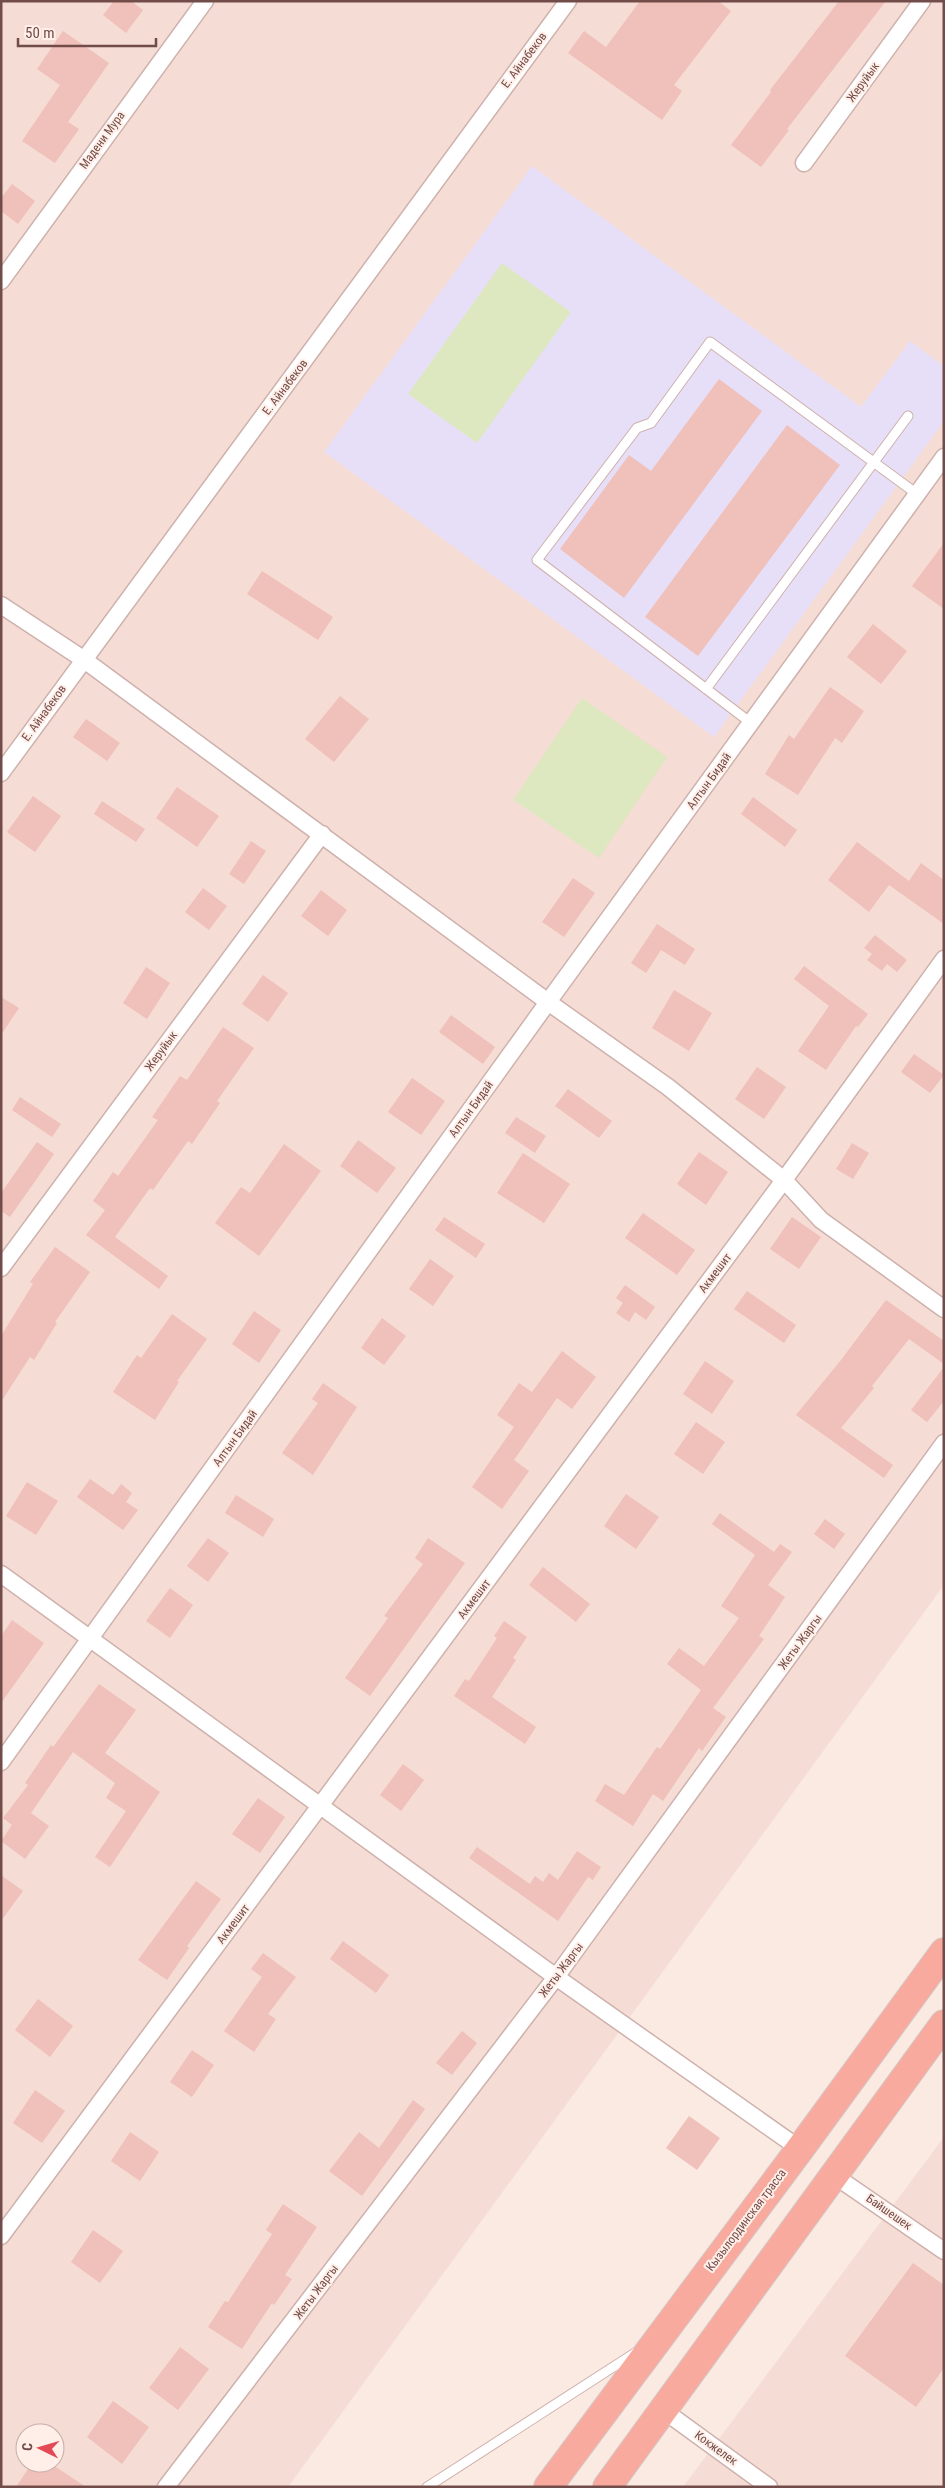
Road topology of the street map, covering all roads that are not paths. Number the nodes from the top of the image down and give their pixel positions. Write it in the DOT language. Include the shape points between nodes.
graph roads {
  1 [pos="205,1"];
  2 [pos="568,1"];
  3 [pos="922,1"];
  4 [pos="804,163"];
  5 [pos="1,281"];
  6 [pos="908,416"];
  7 [pos="944,457"];
  8 [pos="874,462"];
  9 [pos="917,494"];
  10 [pos="1,605"];
  11 [pos="83,660"];
  12 [pos="706,689"];
  13 [pos="751,723"];
  14 [pos="1,773"];
  15 [pos="322,834"];
  16 [pos="944,959"];
  17 [pos="548,1002"];
  18 [pos="784,1180"];
  19 [pos="1,1268"];
  20 [pos="944,1309"];
  21 [pos="944,1443"];
  22 [pos="1,1574"];
  23 [pos="91,1639"];
  24 [pos="1,1762"];
  25 [pos="320,1806"];
  26 [pos="944,1952"];
  27 [pos="556,1977"];
  28 [pos="944,2024"];
  29 [pos="800,2150"];
  30 [pos="832,2174"];
  31 [pos="1,2236"];
  32 [pos="944,2251"];
  33 [pos="657,2338"];
  34 [pos="663,2410"];
  35 [pos="166,2487"];
  36 [pos="427,2487"];
  37 [pos="548,2487"];
  38 [pos="607,2487"];
  39 [pos="769,2487"];
  1 -- 5 [label="street, Мадени Мура"];
  2 -- 11 [label="street, Е. Айнабеков"];
  3 -- 4 [label="street, Жеруйык"];
  6 -- 8 [label="lane"];
  7 -- 9 [label="street, Алтын Бидай"];
  8 -- 9 [label="lane"];
  8 -- 12 [label="lane"];
  8 -- 12 [label="lane" via="710,342 651,423 637,428 537,560"];
  9 -- 13 [label="street, Алтын Бидай"];
  10 -- 11 [label="street"];
  11 -- 14 [label="street, Е. Айнабеков"];
  11 -- 15 [label="street"];
  12 -- 13 [label="lane"];
  13 -- 17 [label="street, Алтын Бидай"];
  15 -- 17 [label="street"];
  15 -- 19 [label="street, Жеруйык"];
  16 -- 18 [label="street, Акмешит"];
  17 -- 18 [label="street" via="668,1087"];
  17 -- 23 [label="street, Алтын Бидай"];
  18 -- 20 [label="street" via="821,1220"];
  18 -- 25 [label="street, Акмешит"];
  21 -- 27 [label="street, Жеты Жаргы"];
  22 -- 23 [label="street"];
  23 -- 24 [label="street, Алтын Бидай"];
  23 -- 25 [label="street"];
  25 -- 27 [label="street"];
  25 -- 31 [label="street, Акмешит"];
  26 -- 29 [label="highway, Кызылординская трасса"];
  27 -- 29 [label="street"];
  27 -- 35 [label="street, Жеты Жаргы"];
  28 -- 30 [label="highway"];
  29 -- 30 [label="highway"];
  29 -- 33 [label="highway, Кызылординская трасса"];
  30 -- 32 [label="street, Байшешек"];
  30 -- 34 [label="highway"];
  33 -- 36 [label="lane"];
  33 -- 37 [label="highway, Кызылординская трасса"];
  34 -- 38 [label="highway"];
  34 -- 39 [label="street, Кокжелек"];
}
